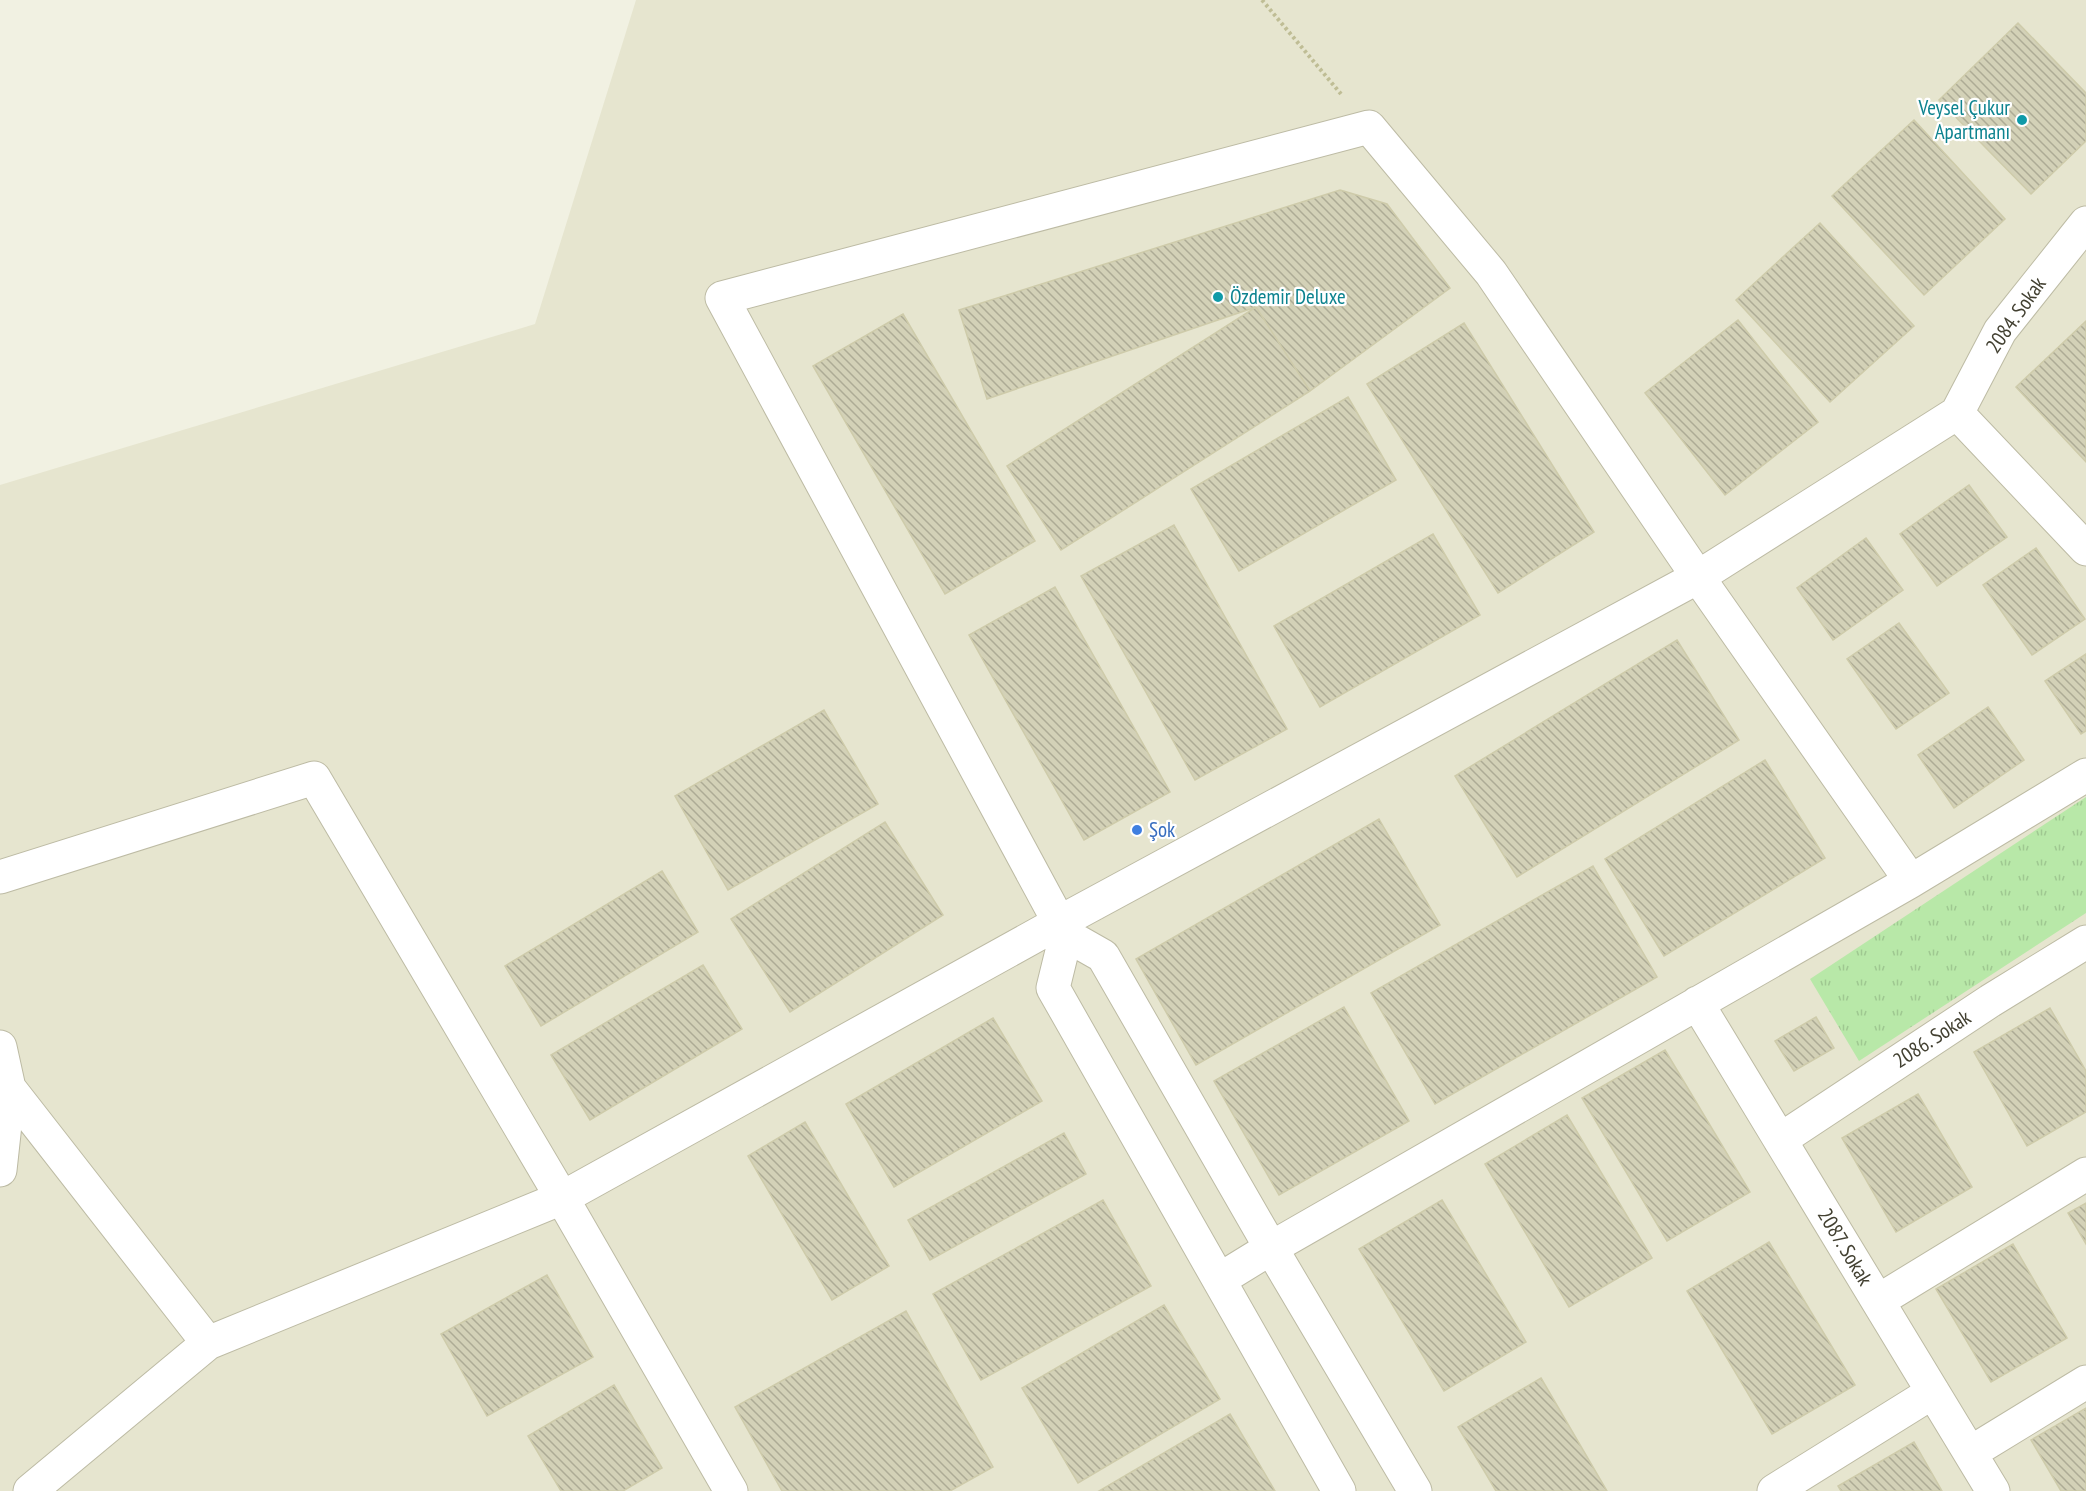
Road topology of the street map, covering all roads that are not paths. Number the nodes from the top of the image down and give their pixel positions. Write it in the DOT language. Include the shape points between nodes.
graph roads {
  1 [pos="2086,223"];
  2 [pos="1957,413"];
  3 [pos="2086,549"];
  4 [pos="1698,577"];
  5 [pos="2086,775"];
  6 [pos="0,877"];
  7 [pos="1911,881"];
  8 [pos="1063,929"];
  9 [pos="2086,942"];
  10 [pos="1697,1004"];
  11 [pos="0,1047"];
  12 [pos="5,1084"];
  13 [pos="1780,1140"];
  14 [pos="0,1170"];
  15 [pos="2086,1174"];
  16 [pos="562,1198"];
  17 [pos="1271,1248"];
  18 [pos="1220,1280"];
  19 [pos="1878,1302"];
  20 [pos="208,1342"];
  21 [pos="2086,1382"];
  22 [pos="1933,1392"];
  23 [pos="1970,1453"];
  24 [pos="30,1491"];
  25 [pos="731,1491"];
  26 [pos="1339,1491"];
  27 [pos="1415,1491"];
  28 [pos="1774,1491"];
  29 [pos="1993,1491"];
  1 -- 2 [label="street, 2084. Sokak" via="2000,331"];
  2 -- 3 [label="street"];
  2 -- 4 [label="street"];
  4 -- 7 [label="street"];
  4 -- 8 [label="street"];
  4 -- 8 [label="street" via="1491,273 1369,127 722,298"];
  5 -- 7 [label="street"];
  6 -- 16 [label="street" via="314,777"];
  7 -- 10 [label="street"];
  8 -- 16 [label="street"];
  8 -- 17 [label="street" via="1103,957"];
  8 -- 18 [label="street" via="1053,988"];
  9 -- 13 [label="street, 2086. Sokak"];
  10 -- 13 [label="street, 2087. Sokak"];
  10 -- 17 [label="street"];
  11 -- 12 [label="street"];
  12 -- 14 [label="street"];
  12 -- 20 [label="street"];
  13 -- 19 [label="street, 2087. Sokak"];
  15 -- 19 [label="street"];
  16 -- 20 [label="street"];
  16 -- 25 [label="street"];
  17 -- 18 [label="street"];
  17 -- 27 [label="street"];
  18 -- 26 [label="street"];
  19 -- 22 [label="street, 2087. Sokak"];
  20 -- 24 [label="street"];
  21 -- 23 [label="street"];
  22 -- 23 [label="street, 2087. Sokak"];
  22 -- 28 [label="street"];
  23 -- 29 [label="street, 2087. Sokak"];
}
